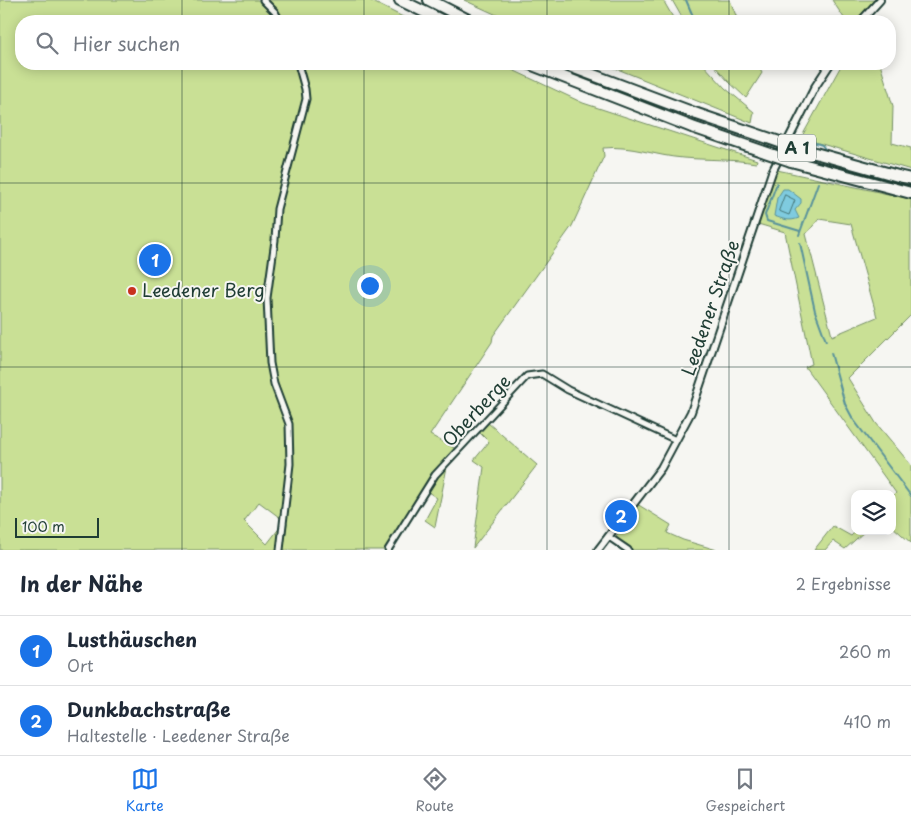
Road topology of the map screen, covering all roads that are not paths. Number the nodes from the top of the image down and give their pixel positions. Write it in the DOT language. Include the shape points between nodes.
graph roads {
  1 [pos="262,0"];
  2 [pos="400,0"];
  3 [pos="429,0"];
  4 [pos="880,0"];
  5 [pos="276,15"];
  6 [pos="431,15"];
  7 [pos="458,15"];
  8 [pos="866,15"];
  9 [pos="300,70"];
  10 [pos="545,70"];
  11 [pos="580,70"];
  12 [pos="826,70"];
  13 [pos="911,179"];
  14 [pos="911,194"];
  15 [pos="676,440"];
  16 [pos="609,537"];
  17 [pos="280,550"];
  18 [pos="388,550"];
  19 [pos="598,550"];
  20 [pos="628,550"];
  1 -- 5 [label="street"];
  2 -- 6 [label="highway"];
  3 -- 7 [label="highway"];
  4 -- 8 [label="street"];
  9 -- 17 [label="street" via="306,99 277,209 267,298 270,363 289,424 290,464"];
  10 -- 14 [label="highway, A 1, bridge" via="692,127 791,161"];
  11 -- 13 [label="highway, A 1, bridge" via="797,148"];
  12 -- 15 [label="street, Leedener Straße" via="772,172 691,412"];
  15 -- 16 [label="street, Leedener Straße" via="661,468"];
  15 -- 18 [label="street, Oberberge" via="568,390 542,374 527,376 435,475"];
  16 -- 19 [label="street, Leedener Straße"];
  16 -- 20 [label="street"];
}
